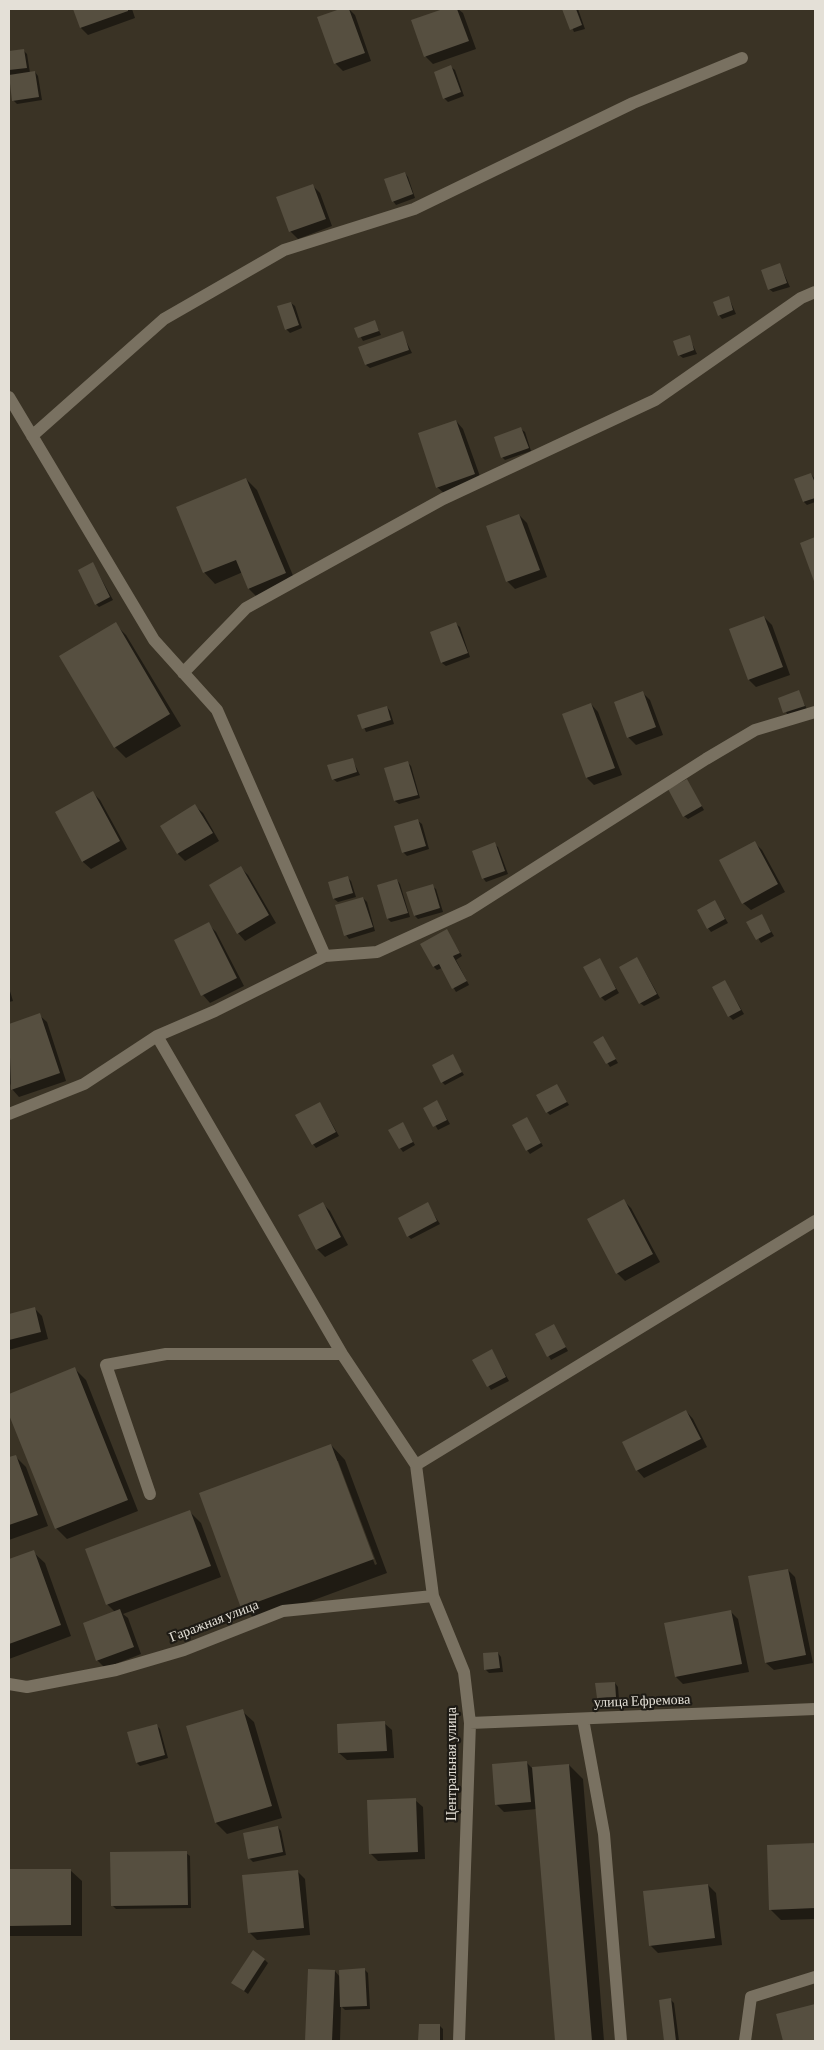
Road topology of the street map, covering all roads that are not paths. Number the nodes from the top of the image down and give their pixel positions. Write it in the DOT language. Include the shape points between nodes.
graph roads {
  1 [pos="742,58"];
  2 [pos="815,292"];
  3 [pos="9,397"];
  4 [pos="32,436"];
  5 [pos="184,673"];
  6 [pos="815,712"];
  7 [pos="325,956"];
  8 [pos="157,1036"];
  9 [pos="9,1114"];
  10 [pos="815,1221"];
  11 [pos="342,1354"];
  12 [pos="416,1465"];
  13 [pos="150,1494"];
  14 [pos="433,1596"];
  15 [pos="9,1684"];
  16 [pos="815,1709"];
  17 [pos="583,1718"];
  18 [pos="470,1723"];
  19 [pos="815,1977"];
  20 [pos="459,2041"];
  21 [pos="621,2041"];
  22 [pos="745,2041"];
  1 -- 4 [label="street" via="633,103 414,208 284,250 164,319"];
  2 -- 5 [label="street" via="801,298 655,400 444,499 246,608"];
  3 -- 4 [label="street"];
  4 -- 5 [label="street" via="154,640"];
  5 -- 7 [label="street" via="217,710"];
  6 -- 7 [label="street" via="755,730 706,758 469,910 377,952"];
  7 -- 8 [label="street"];
  8 -- 9 [label="street" via="84,1084"];
  8 -- 11 [label="street"];
  10 -- 12 [label="street"];
  11 -- 12 [label="street"];
  11 -- 13 [label="street" via="166,1354 106,1365"];
  12 -- 14 [label="street, Центральная улица"];
  14 -- 15 [label="street, Гаражная улица" via="283,1611 184,1650 116,1670 27,1687"];
  14 -- 18 [label="street, Центральная улица" via="464,1672"];
  16 -- 17 [label="street, улица Ефремова"];
  17 -- 18 [label="street, улица Ефремова"];
  17 -- 21 [label="street" via="604,1834"];
  18 -- 20 [label="street, Центральная улица"];
  19 -- 22 [label="street" via="751,1997"];
}
